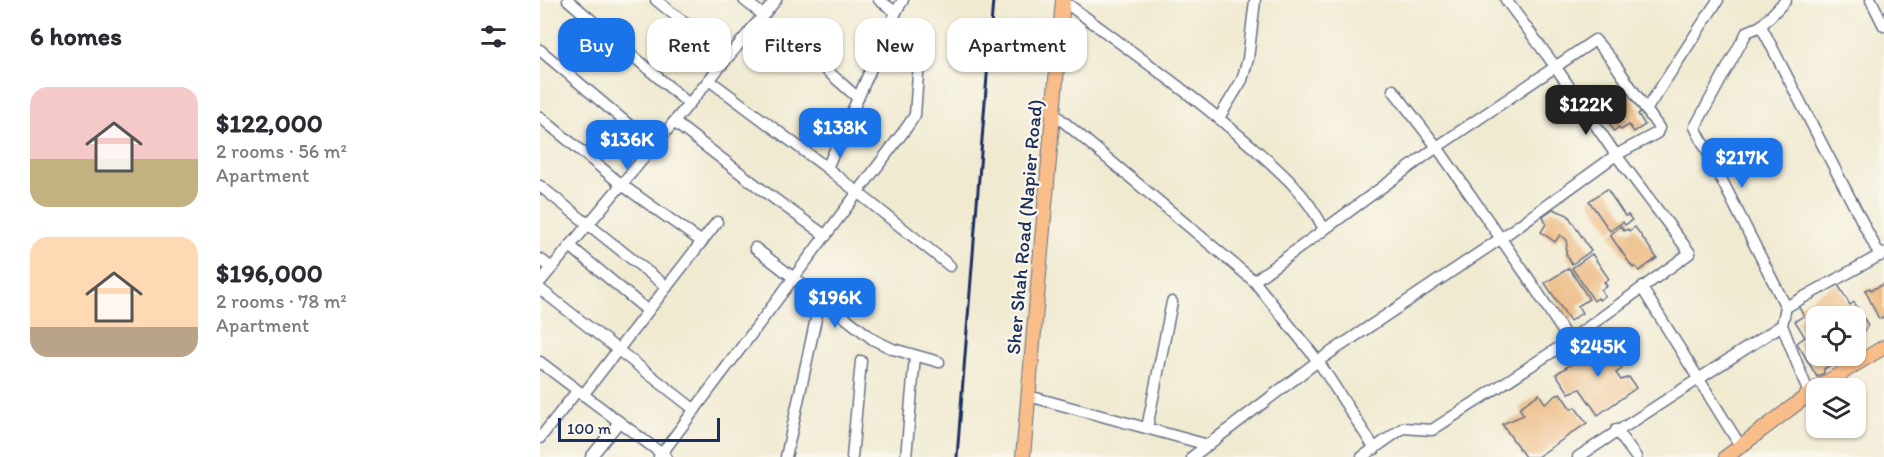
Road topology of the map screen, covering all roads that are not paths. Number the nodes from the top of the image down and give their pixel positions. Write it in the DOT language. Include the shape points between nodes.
graph roads {
  1 [pos="567,0"];
  2 [pos="656,0"];
  3 [pos="744,0"];
  4 [pos="776,0"];
  5 [pos="879,0"];
  6 [pos="903,0"];
  7 [pos="1255,0"];
  8 [pos="1506,0"];
  9 [pos="1718,0"];
  10 [pos="1786,0"];
  11 [pos="1871,0"];
  12 [pos="1066,2"];
  13 [pos="897,10"];
  14 [pos="763,15"];
  15 [pos="679,18"];
  16 [pos="1761,26"];
  17 [pos="1884,27"];
  18 [pos="540,50"];
  19 [pos="731,53"];
  20 [pos="1555,66"];
  21 [pos="716,72"];
  22 [pos="828,72"];
  23 [pos="918,74"];
  24 [pos="709,80"];
  25 [pos="1394,90"];
  26 [pos="858,98"];
  27 [pos="689,104"];
  28 [pos="1646,110"];
  29 [pos="540,117"];
  30 [pos="1058,117"];
  31 [pos="1219,118"];
  32 [pos="674,122"];
  33 [pos="654,146"];
  34 [pos="1437,147"];
  35 [pos="1617,155"];
  36 [pos="828,168"];
  37 [pos="622,185"];
  38 [pos="540,186"];
  39 [pos="859,193"];
  40 [pos="717,222"];
  41 [pos="588,226"];
  42 [pos="1324,229"];
  43 [pos="826,236"];
  44 [pos="1500,239"];
  45 [pos="702,242"];
  46 [pos="570,246"];
  47 [pos="755,248"];
  48 [pos="1882,254"];
  49 [pos="540,259"];
  50 [pos="950,266"];
  51 [pos="552,268"];
  52 [pos="794,280"];
  53 [pos="1254,281"];
  54 [pos="540,282"];
  55 [pos="667,287"];
  56 [pos="1642,288"];
  57 [pos="540,289"];
  58 [pos="820,300"];
  59 [pos="1172,302"];
  60 [pos="1786,307"];
  61 [pos="648,311"];
  62 [pos="1782,324"];
  63 [pos="1569,340"];
  64 [pos="1884,346"];
  65 [pos="618,350"];
  66 [pos="915,356"];
  67 [pos="861,361"];
  68 [pos="1318,361"];
  69 [pos="540,362"];
  70 [pos="939,362"];
  71 [pos="1698,378"];
  72 [pos="1808,378"];
  73 [pos="1833,378"];
  74 [pos="580,393"];
  75 [pos="1806,396"];
  76 [pos="1036,398"];
  77 [pos="695,410"];
  78 [pos="619,422"];
  79 [pos="1147,428"];
  80 [pos="1616,430"];
  81 [pos="540,438"];
  82 [pos="1208,445"];
  83 [pos="1740,447"];
  84 [pos="1375,449"];
  85 [pos="662,456"];
  86 [pos="591,457"];
  87 [pos="786,457"];
  88 [pos="852,457"];
  89 [pos="906,457"];
  90 [pos="1023,457"];
  91 [pos="1192,457"];
  92 [pos="1362,457"];
  93 [pos="1578,457"];
  94 [pos="1636,457"];
  95 [pos="1726,457"];
  1 -- 27 [label="street"];
  2 -- 15 [label="street"];
  3 -- 14 [label="street"];
  4 -- 14 [label="street"];
  5 -- 13 [label="street"];
  6 -- 13 [label="street"];
  7 -- 31 [label="street" via="1242,80"];
  8 -- 20 [label="street"];
  9 -- 28 [label="street"];
  10 -- 16 [label="street"];
  11 -- 17 [label="street"];
  12 -- 31 [label="street"];
  12 -- 90 [label="main road, Sher Shah Road (Napier Road)"];
  13 -- 26 [label="street"];
  14 -- 19 [label="street"];
  16 -- 48 [label="street"];
  16 -- 60 [label="street" via="1747,32 1695,127"];
  18 -- 33 [label="street"];
  20 -- 28 [label="street" via="1595,40"];
  20 -- 34 [label="street"];
  20 -- 35 [label="street"];
  21 -- 24 [label="street"];
  22 -- 26 [label="street"];
  23 -- 39 [label="street" via="915,115"];
  24 -- 27 [label="street"];
  24 -- 36 [label="street"];
  25 -- 34 [label="street"];
  26 -- 36 [label="street"];
  27 -- 32 [label="street"];
  28 -- 35 [label="street" via="1659,128 1656,133"];
  29 -- 37 [label="street"];
  30 -- 53 [label="street"];
  31 -- 42 [label="street" via="1292,182 1313,207"];
  32 -- 33 [label="street"];
  32 -- 43 [label="street"];
  33 -- 37 [label="street"];
  34 -- 42 [label="street"];
  34 -- 44 [label="street"];
  35 -- 44 [label="street"];
  35 -- 56 [label="street" via="1690,253"];
  36 -- 39 [label="street"];
  37 -- 41 [label="street"];
  37 -- 45 [label="street"];
  38 -- 41 [label="street"];
  39 -- 43 [label="street"];
  39 -- 50 [label="street"];
  40 -- 45 [label="street"];
  41 -- 46 [label="street"];
  41 -- 55 [label="street"];
  42 -- 53 [label="street"];
  43 -- 52 [label="street"];
  44 -- 63 [label="street"];
  44 -- 68 [label="street"];
  45 -- 55 [label="street"];
  46 -- 51 [label="street"];
  46 -- 61 [label="street"];
  47 -- 52 [label="street"];
  48 -- 60 [label="street"];
  49 -- 51 [label="street"];
  51 -- 54 [label="street"];
  52 -- 58 [label="street"];
  52 -- 77 [label="street"];
  53 -- 68 [label="street"];
  55 -- 61 [label="street"];
  56 -- 63 [label="street"];
  56 -- 71 [label="street"];
  57 -- 65 [label="street"];
  58 -- 66 [label="street" via="874,340"];
  58 -- 87 [label="street"];
  59 -- 79 [label="street"];
  60 -- 62 [label="street"];
  61 -- 65 [label="street"];
  62 -- 71 [label="street"];
  62 -- 72 [label="street"];
  63 -- 84 [label="street" via="1432,430 1403,428"];
  64 -- 73 [label="main road"];
  65 -- 74 [label="street"];
  65 -- 77 [label="street"];
  66 -- 70 [label="street"];
  66 -- 89 [label="street"];
  67 -- 88 [label="street"];
  68 -- 82 [label="street"];
  68 -- 84 [label="street"];
  69 -- 74 [label="street"];
  71 -- 80 [label="street"];
  71 -- 83 [label="street"];
  74 -- 78 [label="street"];
  74 -- 81 [label="street"];
  75 -- 83 [label="main road"];
  76 -- 79 [label="street"];
  77 -- 85 [label="street"];
  78 -- 85 [label="street"];
  78 -- 86 [label="street"];
  79 -- 82 [label="street"];
  80 -- 93 [label="street"];
  80 -- 94 [label="street"];
  82 -- 91 [label="street"];
  83 -- 95 [label="main road"];
  84 -- 92 [label="street"];
}
